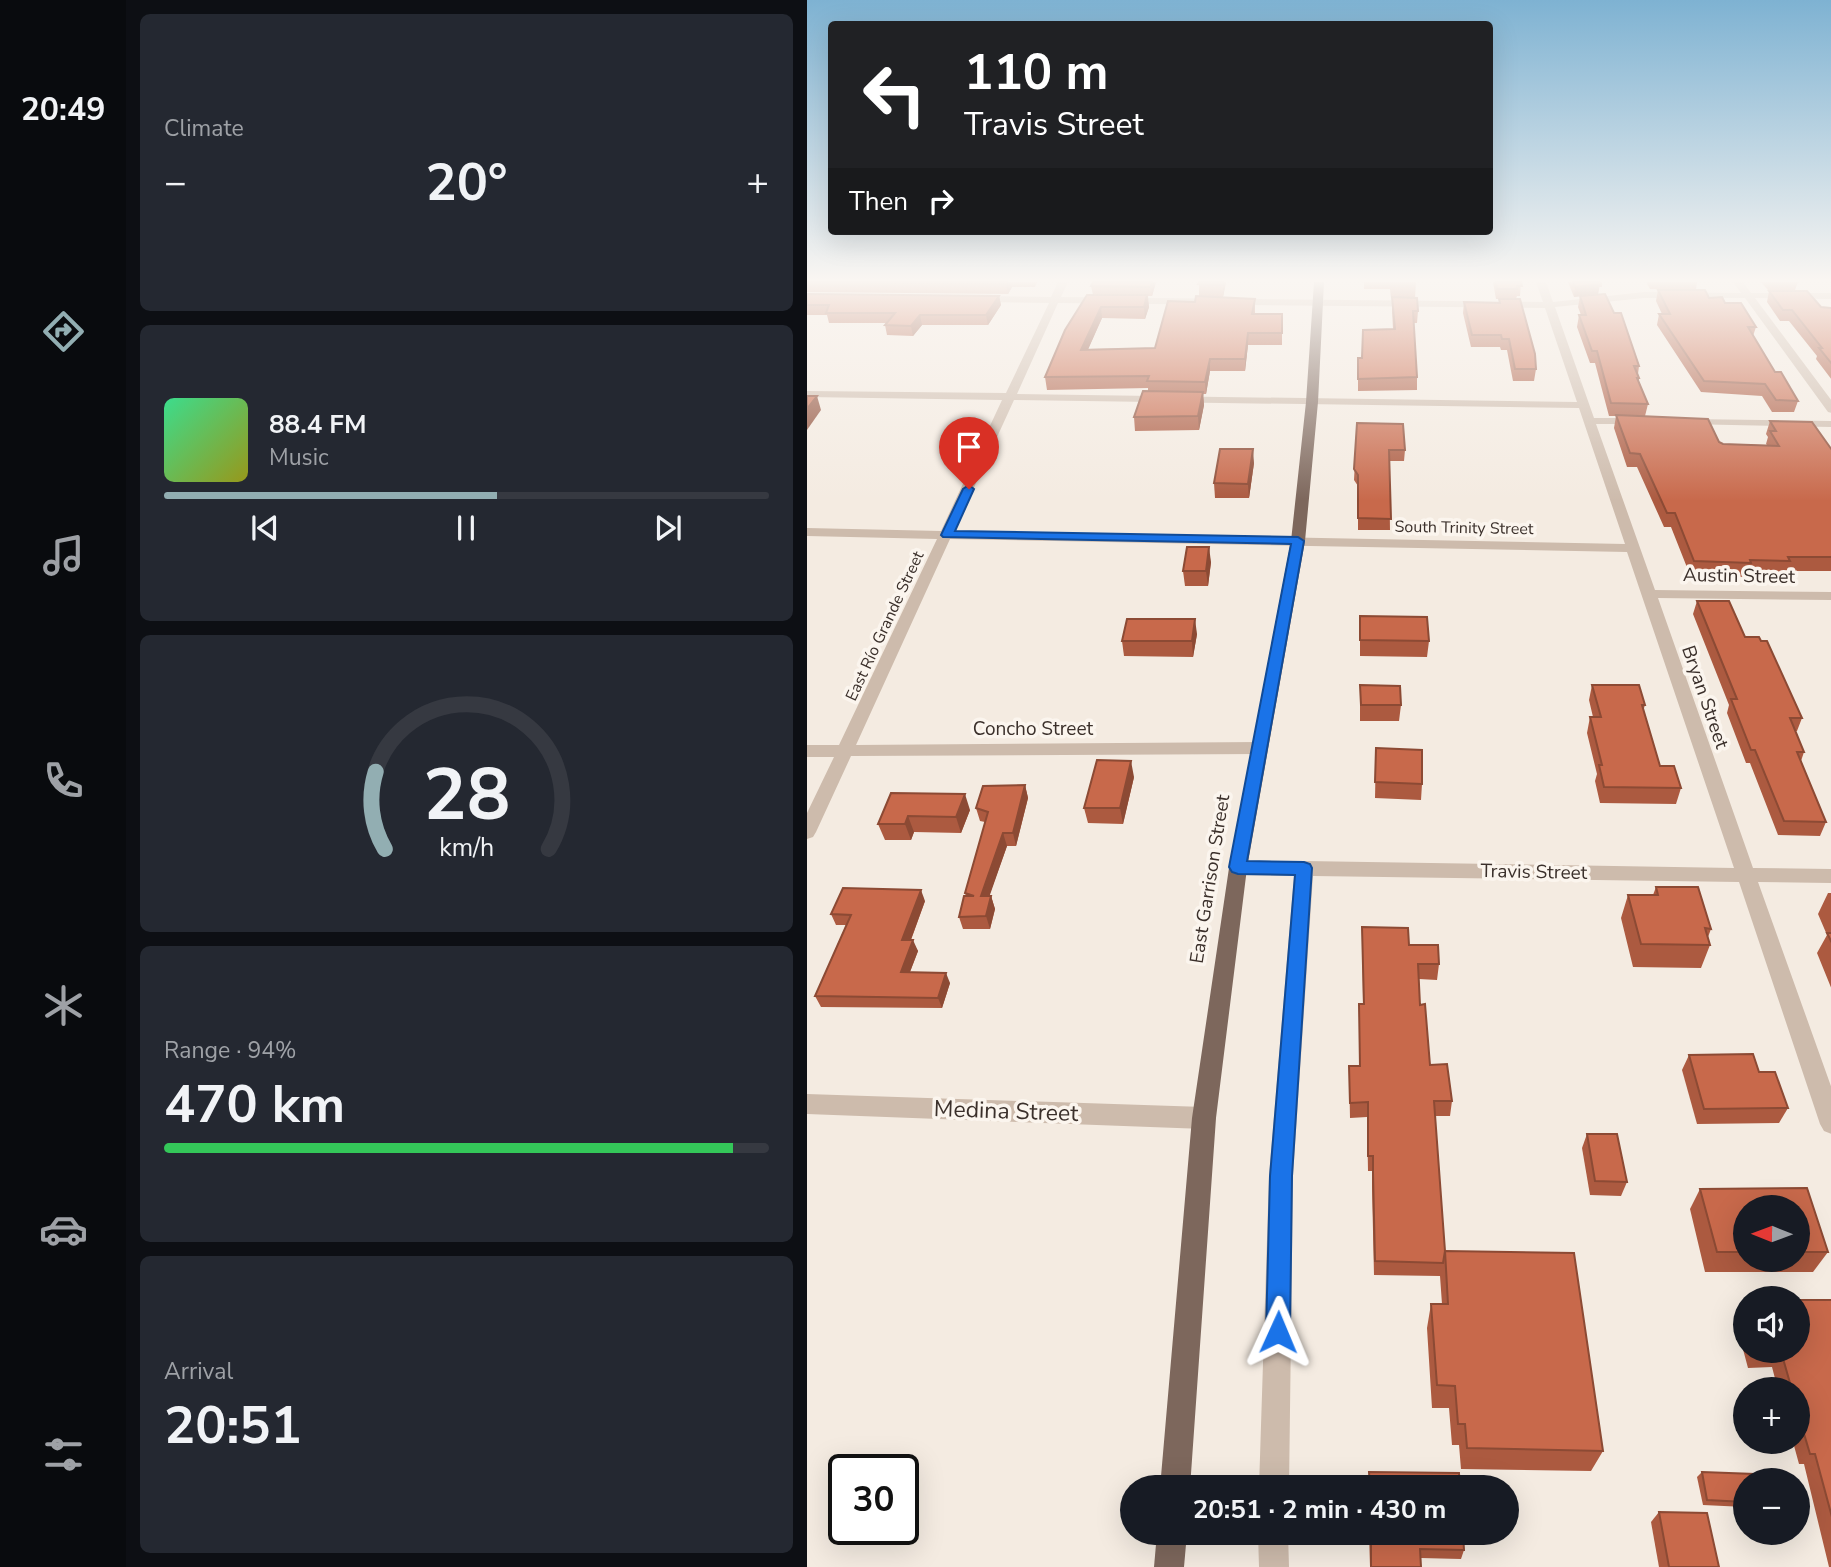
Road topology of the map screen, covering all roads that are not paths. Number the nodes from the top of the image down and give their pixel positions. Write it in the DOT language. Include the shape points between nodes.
graph roads {
  1 [pos="1030,355"];
  2 [pos="1315,355"];
  3 [pos="1565,355"];
  4 [pos="1791,355"];
  5 [pos="807,394"];
  6 [pos="1011,397"];
  7 [pos="1312,402"];
  8 [pos="1831,410"];
  9 [pos="1584,413"];
  10 [pos="1655,422"];
  11 [pos="1668,422"];
  12 [pos="1831,424"];
  13 [pos="807,532"];
  14 [pos="948,535"];
  15 [pos="1298,541"];
  16 [pos="1630,548"];
  17 [pos="1647,594"];
  18 [pos="1831,596"];
  19 [pos="1259,748"];
  20 [pos="807,751"];
  21 [pos="845,751"];
  22 [pos="807,832"];
  23 [pos="1238,867"];
  24 [pos="1304,868"];
  25 [pos="1745,875"];
  26 [pos="1831,876"];
  27 [pos="807,1104"];
  28 [pos="1204,1118"];
  29 [pos="1831,1124"];
  30 [pos="1176,1475"];
  31 [pos="1274,1475"];
  32 [pos="1171,1545"];
  33 [pos="1273,1545"];
  34 [pos="1169,1567"];
  35 [pos="1274,1567"];
  1 -- 6 [label="street, East Río Grande Street"];
  2 -- 7 [label="main road, East Garrison Street"];
  3 -- 9 [label="street, Bryan Street"];
  4 -- 8 [label="street"];
  5 -- 6 [label="street"];
  6 -- 7 [label="street"];
  6 -- 14 [label="street, East Río Grande Street"];
  7 -- 9 [label="street"];
  7 -- 15 [label="main road, East Garrison Street"];
  9 -- 10 [label="street"];
  9 -- 16 [label="street, Bryan Street"];
  11 -- 12 [label="street"];
  13 -- 14 [label="street, South Trinity Street"];
  14 -- 15 [label="street, South Trinity Street"];
  14 -- 21 [label="street, East Río Grande Street"];
  15 -- 16 [label="street, South Trinity Street"];
  15 -- 19 [label="main road, East Garrison Street"];
  16 -- 17 [label="street, Bryan Street"];
  17 -- 18 [label="street, Austin Street"];
  17 -- 25 [label="street, Bryan Street"];
  19 -- 21 [label="street, Concho Street"];
  19 -- 23 [label="main road, East Garrison Street"];
  20 -- 21 [label="street, Concho Street"];
  21 -- 22 [label="street, East Río Grande Street"];
  23 -- 24 [label="street, Travis Street"];
  23 -- 28 [label="main road, East Garrison Street"];
  24 -- 25 [label="street, Travis Street"];
  24 -- 31 [label="street" via="1281,1176"];
  25 -- 26 [label="street, Travis Street"];
  25 -- 29 [label="street, Bryan Street"];
  27 -- 28 [label="street, Medina Street"];
  28 -- 30 [label="main road, East Garrison Street"];
  32 -- 34 [label="main road"];
  33 -- 35 [label="street"];
}
